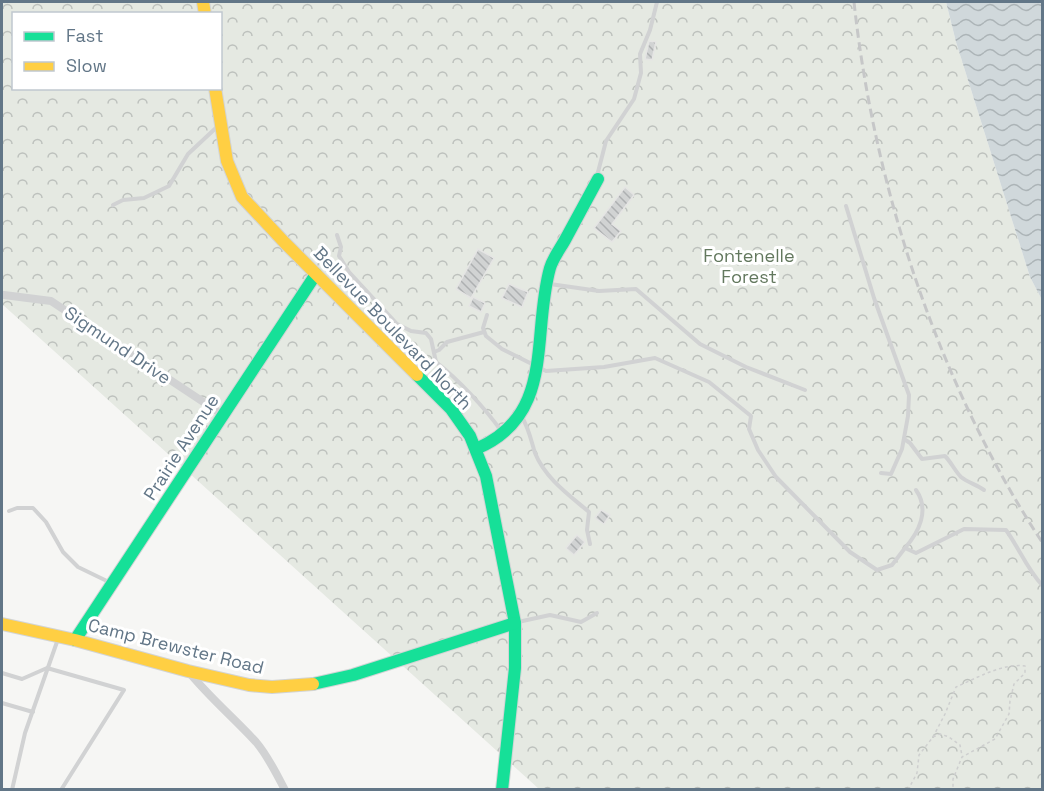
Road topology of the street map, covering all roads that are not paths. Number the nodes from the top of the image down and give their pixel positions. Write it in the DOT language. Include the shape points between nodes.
graph roads {
  1 [pos="657,2"];
  2 [pos="215,90"];
  3 [pos="220,124"];
  4 [pos="598,180"];
  5 [pos="113,205"];
  6 [pos="846,206"];
  7 [pos="337,236"];
  8 [pos="316,274"];
  9 [pos="546,284"];
  10 [pos="4,295"];
  11 [pos="487,315"];
  12 [pos="484,332"];
  13 [pos="434,352"];
  14 [pos="538,366"];
  15 [pos="805,390"];
  16 [pos="521,414"];
  17 [pos="223,415"];
  18 [pos="503,434"];
  19 [pos="904,439"];
  20 [pos="476,449"];
  21 [pos="881,473"];
  22 [pos="916,490"];
  23 [pos="984,490"];
  24 [pos="9,511"];
  25 [pos="590,544"];
  26 [pos="905,548"];
  27 [pos="112,584"];
  28 [pos="1042,585"];
  29 [pos="597,613"];
  30 [pos="515,623"];
  31 [pos="2,624"];
  32 [pos="58,638"];
  33 [pos="75,640"];
  34 [pos="46,668"];
  35 [pos="188,671"];
  36 [pos="2,673"];
  37 [pos="2,703"];
  38 [pos="33,712"];
  39 [pos="12,789"];
  40 [pos="60,789"];
  41 [pos="285,789"];
  42 [pos="502,789"];
  1 -- 4 [label="lane" via="639,54 641,73 634,99 606,141 596,174"];
  2 -- 3 [label="street, Bellevue Boulevard North"];
  3 -- 5 [label="lane" via="188,154 169,186 144,198"];
  3 -- 8 [label="street, Bellevue Boulevard North" via="227,161 242,197"];
  4 -- 9 [label="street" via="550,265"];
  6 -- 19 [label="lane" via="909,395"];
  7 -- 13 [label="lane" via="339,256 350,272 397,324 426,333"];
  8 -- 17 [label="street, Prairie Avenue"];
  8 -- 20 [label="street, Bellevue Boulevard North" via="451,410"];
  9 -- 14 [label="street"];
  9 -- 15 [label="lane" via="599,291 636,289 700,344"];
  10 -- 17 [label="street, Sigmund Drive" via="51,301"];
  11 -- 12 [label="lane"];
  12 -- 13 [label="lane" via="447,342"];
  12 -- 14 [label="lane" via="502,349"];
  13 -- 18 [label="lane" via="436,362 452,374"];
  14 -- 16 [label="street" via="531,396"];
  14 -- 26 [label="lane" via="546,371 655,358 709,382 751,416 749,429 776,477 850,552 877,570 892,565"];
  16 -- 18 [label="street"];
  16 -- 25 [label="lane" via="536,455 551,479 589,512 586,530"];
  17 -- 27 [label="street, Prairie Avenue"];
  18 -- 20 [label="street"];
  19 -- 21 [label="lane" via="891,474"];
  19 -- 23 [label="lane" via="922,459 945,456 962,478"];
  20 -- 30 [label="street, Bellevue Boulevard North" via="490,495"];
  22 -- 26 [label="lane" via="921,498 922,523"];
  24 -- 27 [label="lane" via="33,508 78,567"];
  26 -- 28 [label="lane" via="916,554 964,529 1006,530"];
  27 -- 33 [label="street, Prairie Avenue"];
  29 -- 30 [label="lane" via="581,622 550,615"];
  30 -- 35 [label="street, Camp Brewster Road" via="323,683 249,685"];
  30 -- 42 [label="street, Bellevue Boulevard North" via="515,668"];
  31 -- 32 [label="street, Camp Brewster Road"];
  32 -- 33 [label="street, Camp Brewster Road"];
  32 -- 34 [label="lane"];
  33 -- 35 [label="street, Camp Brewster Road"];
  34 -- 36 [label="lane" via="21,679"];
  34 -- 38 [label="lane"];
  34 -- 40 [label="lane" via="124,690"];
  35 -- 41 [label="street" via="270,760"];
  37 -- 38 [label="lane"];
  38 -- 39 [label="lane"];
}
